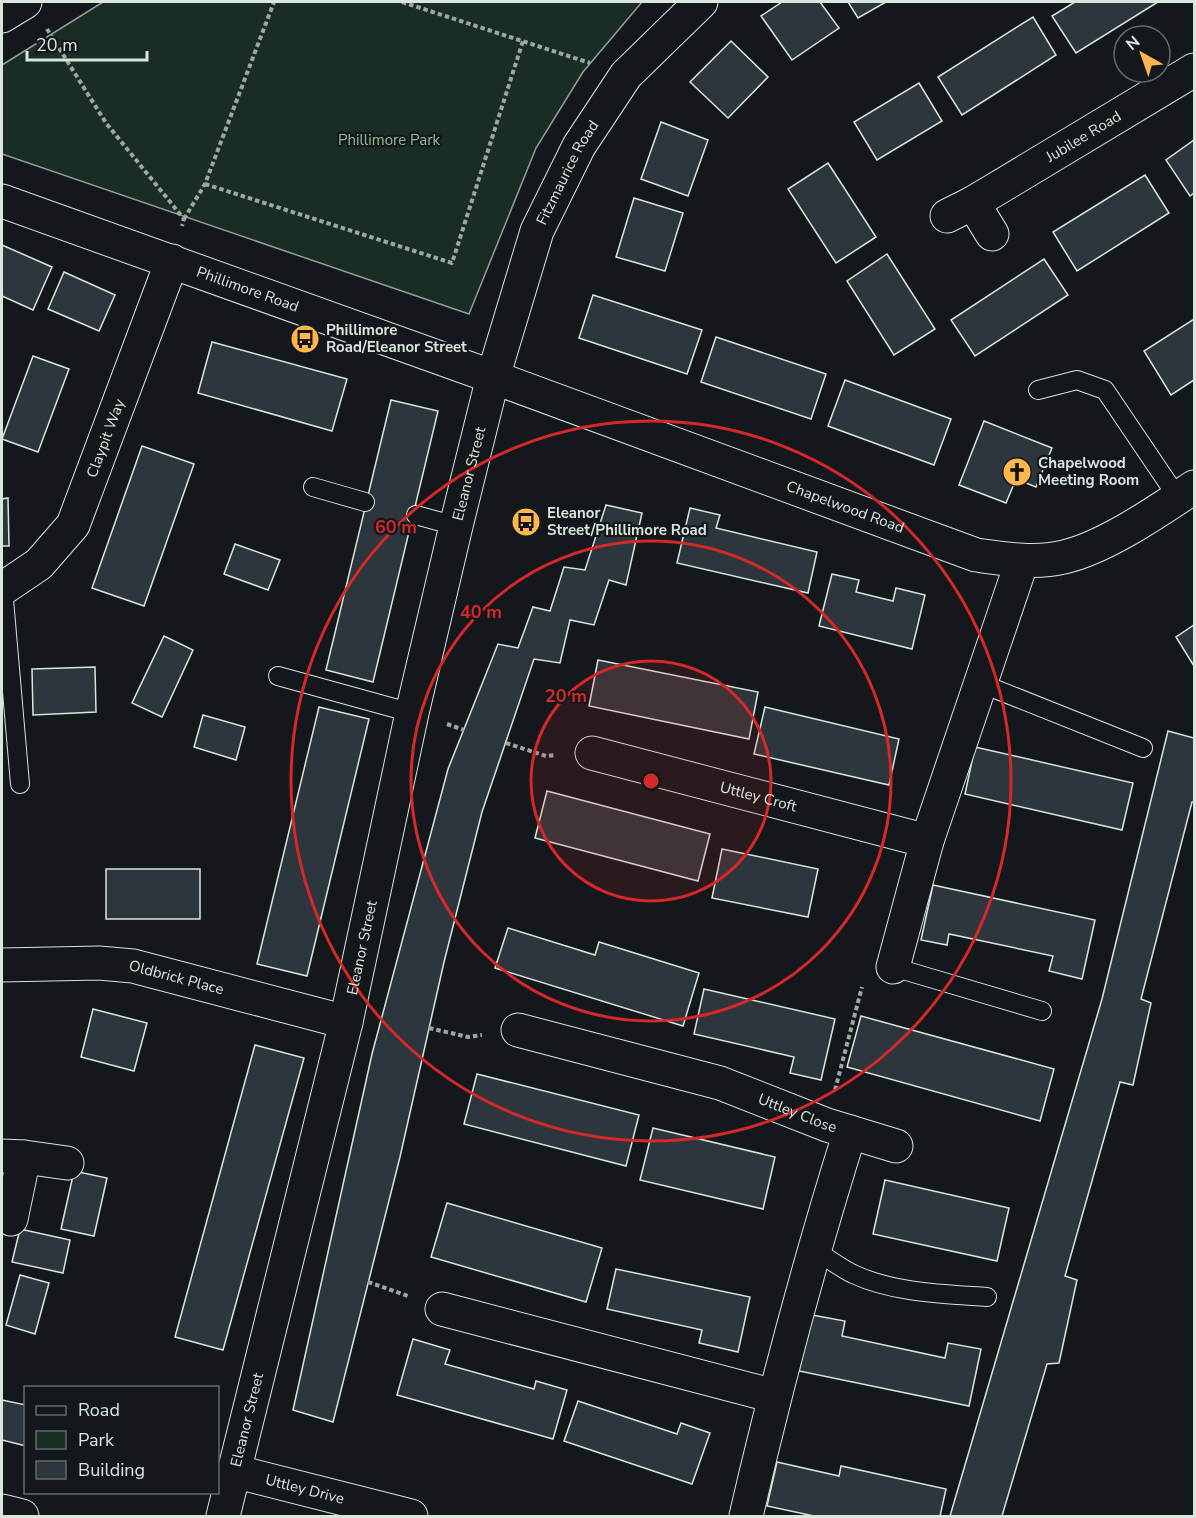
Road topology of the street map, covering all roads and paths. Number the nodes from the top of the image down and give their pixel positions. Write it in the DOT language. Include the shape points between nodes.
graph roads {
  1 [pos="273,2"];
  2 [pos="402,2"];
  3 [pos="701,2"];
  4 [pos="33,12"];
  5 [pos="2,16"];
  6 [pos="523,41"];
  7 [pos="1194,70"];
  8 [pos="626,75"];
  9 [pos="205,184"];
  10 [pos="2,201"];
  11 [pos="184,219"];
  12 [pos="992,234"];
  13 [pos="172,261"];
  14 [pos="493,377"];
  15 [pos="1038,390"];
  16 [pos="313,487"];
  17 [pos="1186,493"];
  18 [pos="365,502"];
  19 [pos="416,515"];
  20 [pos="456,526"];
  21 [pos="1022,561"];
  22 [pos="2,588"];
  23 [pos="278,676"];
  24 [pos="980,683"];
  25 [pos="412,713"];
  26 [pos="506,743"];
  27 [pos="1143,748"];
  28 [pos="592,753"];
  29 [pos="20,784"];
  30 [pos="927,841"];
  31 [pos="2,965"];
  32 [pos="893,967"];
  33 [pos="1042,1011"];
  34 [pos="346,1022"];
  35 [pos="429,1028"];
  36 [pos="518,1030"];
  37 [pos="838,1128"];
  38 [pos="896,1146"];
  39 [pos="13,1156"];
  40 [pos="67,1163"];
  41 [pos="11,1220"];
  42 [pos="813,1249"];
  43 [pos="987,1297"];
  44 [pos="442,1309"];
  45 [pos="774,1396"];
  46 [pos="233,1471"];
  47 [pos="2,1511"];
  48 [pos="22,1516"];
  49 [pos="223,1516"];
  50 [pos="411,1516"];
  51 [pos="746,1516"];
  1 -- 9 [label="path"];
  2 -- 6 [label="path"];
  3 -- 8 [label="street, Fitzmaurice Road"];
  4 -- 5 [label="street"];
  4 -- 11 [label="path" via="106,123"];
  6 -- 8 [label="path"];
  6 -- 9 [label="path" via="452,263"];
  7 -- 12 [label="street, Jubilee Road" via="960,209"];
  8 -- 14 [label="street, Fitzmaurice Road" via="579,146 537,231"];
  9 -- 11 [label="path"];
  10 -- 13 [label="street, Phillimore Road"];
  11 -- 13 [label="path"];
  13 -- 14 [label="street, Phillimore Road"];
  13 -- 22 [label="street, Claypit Way" via="73,525 39,564"];
  14 -- 20 [label="street, Eleanor Street"];
  14 -- 21 [label="street, Chapelwood Road" via="976,555"];
  15 -- 17 [label="lane" via="1077,380 1105,390"];
  16 -- 18 [label="lane"];
  17 -- 21 [label="street, Chapelwood Road" via="1110,539 1064,557"];
  19 -- 20 [label="lane"];
  20 -- 25 [label="street, Eleanor Street"];
  21 -- 24 [label="street"];
  22 -- 29 [label="lane"];
  23 -- 25 [label="lane"];
  24 -- 27 [label="lane"];
  24 -- 30 [label="street"];
  25 -- 34 [label="street, Eleanor Street"];
  26 -- 28 [label="path" via="546,756"];
  28 -- 30 [label="street, Uttley Croft"];
  30 -- 32 [label="street"];
  31 -- 34 [label="street, Oldbrick Place" via="133,966"];
  32 -- 33 [label="lane"];
  32 -- 37 [label="path" via="869,959"];
  34 -- 46 [label="street, Eleanor Street"];
  35 -- 36 [label="path" via="468,1037"];
  36 -- 37 [label="street, Uttley Close" via="720,1083"];
  37 -- 38 [label="street"];
  37 -- 42 [label="street, Uttley Close"];
  39 -- 40 [label="street"];
  39 -- 41 [label="street"];
  42 -- 43 [label="lane" via="852,1273 885,1285"];
  42 -- 45 [label="street, Uttley Close"];
  44 -- 45 [label="street"];
  45 -- 51 [label="street, Uttley Close"];
  46 -- 49 [label="street, Eleanor Street"];
  46 -- 50 [label="street, Uttley Drive"];
  47 -- 48 [label="street"];
}
